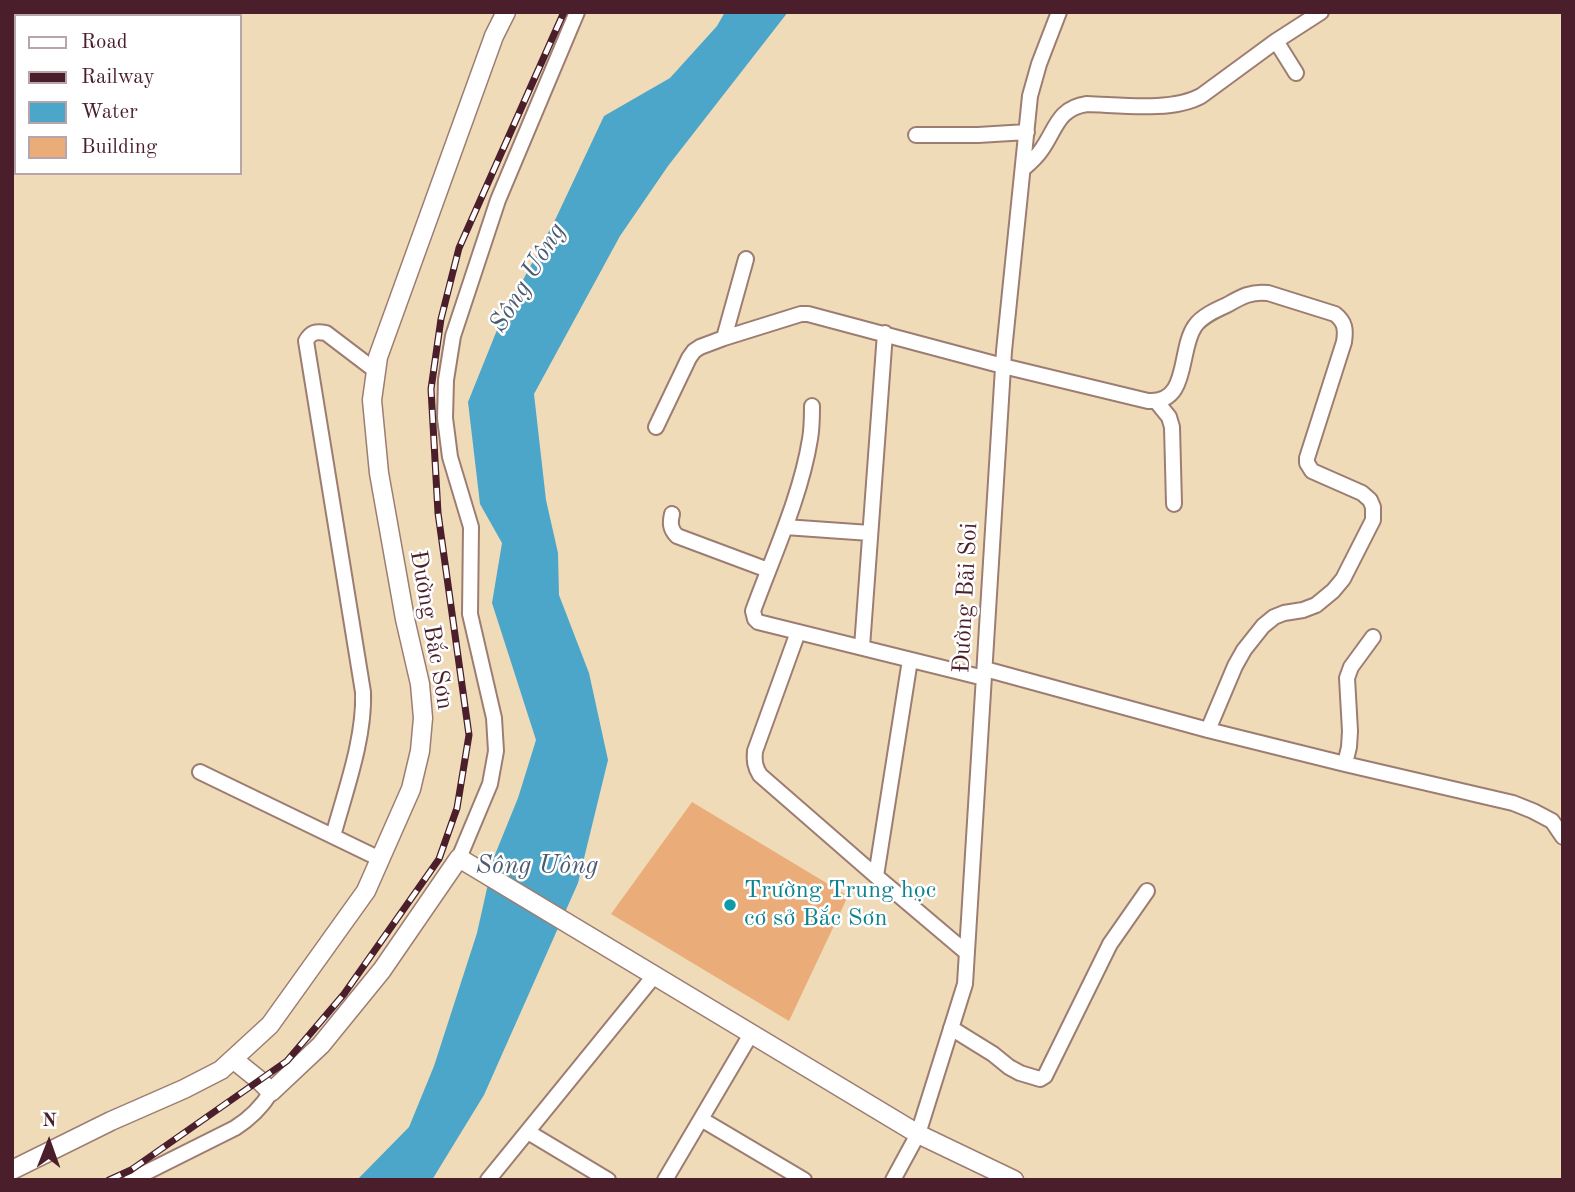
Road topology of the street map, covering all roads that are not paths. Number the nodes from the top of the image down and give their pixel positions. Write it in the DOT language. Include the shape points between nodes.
graph roads {
  1 [pos="506,12"];
  2 [pos="577,12"];
  3 [pos="1059,12"];
  4 [pos="1321,12"];
  5 [pos="1276,41"];
  6 [pos="1296,73"];
  7 [pos="1027,132"];
  8 [pos="916,135"];
  9 [pos="1023,169"];
  10 [pos="746,259"];
  11 [pos="885,333"];
  12 [pos="724,338"];
  13 [pos="1003,366"];
  14 [pos="376,371"];
  15 [pos="1156,401"];
  16 [pos="812,406"];
  17 [pos="656,427"];
  18 [pos="1174,504"];
  19 [pos="672,514"];
  20 [pos="785,527"];
  21 [pos="870,533"];
  22 [pos="768,570"];
  23 [pos="798,632"];
  24 [pos="1373,637"];
  25 [pos="862,647"];
  26 [pos="910,660"];
  27 [pos="984,673"];
  28 [pos="1208,730"];
  29 [pos="1345,764"];
  30 [pos="200,772"];
  31 [pos="1558,819"];
  32 [pos="333,836"];
  33 [pos="1563,837"];
  34 [pos="380,859"];
  35 [pos="463,861"];
  36 [pos="876,876"];
  37 [pos="1147,891"];
  38 [pos="967,953"];
  39 [pos="654,976"];
  40 [pos="951,1028"];
  41 [pos="751,1034"];
  42 [pos="233,1059"];
  43 [pos="271,1092"];
  44 [pos="701,1119"];
  45 [pos="527,1132"];
  46 [pos="918,1134"];
  47 [pos="12,1170"];
  48 [pos="131,1180"];
  49 [pos="488,1180"];
  50 [pos="608,1180"];
  51 [pos="666,1180"];
  52 [pos="804,1180"];
  53 [pos="893,1180"];
  54 [pos="1014,1180"];
  1 -- 14 [label="main road, Đường Bắc Sơn"];
  2 -- 35 [label="street" via="498,201 453,336 446,380 450,457 471,527 470,614 494,718 496,751 490,784"];
  3 -- 7 [label="street, Đường Bãi Soi" via="1034,79"];
  4 -- 5 [label="street"];
  5 -- 6 [label="street"];
  5 -- 9 [label="street" via="1191,101 1167,106 1087,104 1070,109"];
  7 -- 8 [label="street"];
  7 -- 9 [label="street, Đường Bãi Soi"];
  9 -- 13 [label="street, Đường Bãi Soi"];
  10 -- 12 [label="street"];
  11 -- 12 [label="street" via="801,314"];
  11 -- 13 [label="street"];
  11 -- 21 [label="street"];
  12 -- 17 [label="street" via="694,351"];
  13 -- 15 [label="street"];
  13 -- 27 [label="street, Đường Bãi Soi"];
  14 -- 32 [label="street" via="326,333 318,331 306,341 364,710"];
  14 -- 34 [label="main road, Đường Bắc Sơn" via="372,400 379,473 423,718 411,789"];
  15 -- 18 [label="street" via="1172,427"];
  15 -- 28 [label="street" via="1169,397 1177,386 1195,326 1243,295 1268,293 1335,314 1345,326 1307,463 1312,471 1367,496 1373,520 1333,591 1310,608 1274,617 1254,637 1235,666"];
  16 -- 20 [label="street" via="807,454"];
  19 -- 22 [label="street" via="671,527 677,536"];
  20 -- 21 [label="street"];
  20 -- 22 [label="street"];
  21 -- 25 [label="street"];
  22 -- 23 [label="street" via="753,616 758,622"];
  23 -- 25 [label="street"];
  23 -- 36 [label="street" via="755,751 756,768"];
  24 -- 29 [label="street" via="1347,678 1349,747"];
  25 -- 26 [label="street"];
  26 -- 27 [label="street"];
  26 -- 36 [label="street"];
  27 -- 28 [label="street"];
  27 -- 38 [label="street, Đường Bãi Soi"];
  28 -- 29 [label="street"];
  29 -- 31 [label="street" via="1513,803"];
  30 -- 32 [label="street"];
  31 -- 33 [label="street"];
  32 -- 34 [label="street"];
  34 -- 42 [label="main road, Đường Bắc Sơn" via="366,891 270,1025"];
  35 -- 39 [label="main road"];
  35 -- 43 [label="main road" via="321,1045"];
  36 -- 38 [label="street"];
  37 -- 40 [label="street" via="1110,944 1041,1079 1020,1073"];
  38 -- 40 [label="street, Đường Bãi Soi" via="965,984"];
  39 -- 41 [label="main road"];
  39 -- 45 [label="street"];
  40 -- 46 [label="street, Đường Bãi Soi"];
  41 -- 44 [label="street"];
  41 -- 46 [label="main road"];
  42 -- 43 [label="main road"];
  42 -- 47 [label="main road, Đường Bắc Sơn" via="184,1089"];
  43 -- 48 [label="street" via="248,1121"];
  44 -- 51 [label="street"];
  44 -- 52 [label="street"];
  45 -- 49 [label="street"];
  45 -- 50 [label="street"];
  46 -- 53 [label="street, Đường Bãi Soi"];
  46 -- 54 [label="main road"];
}
